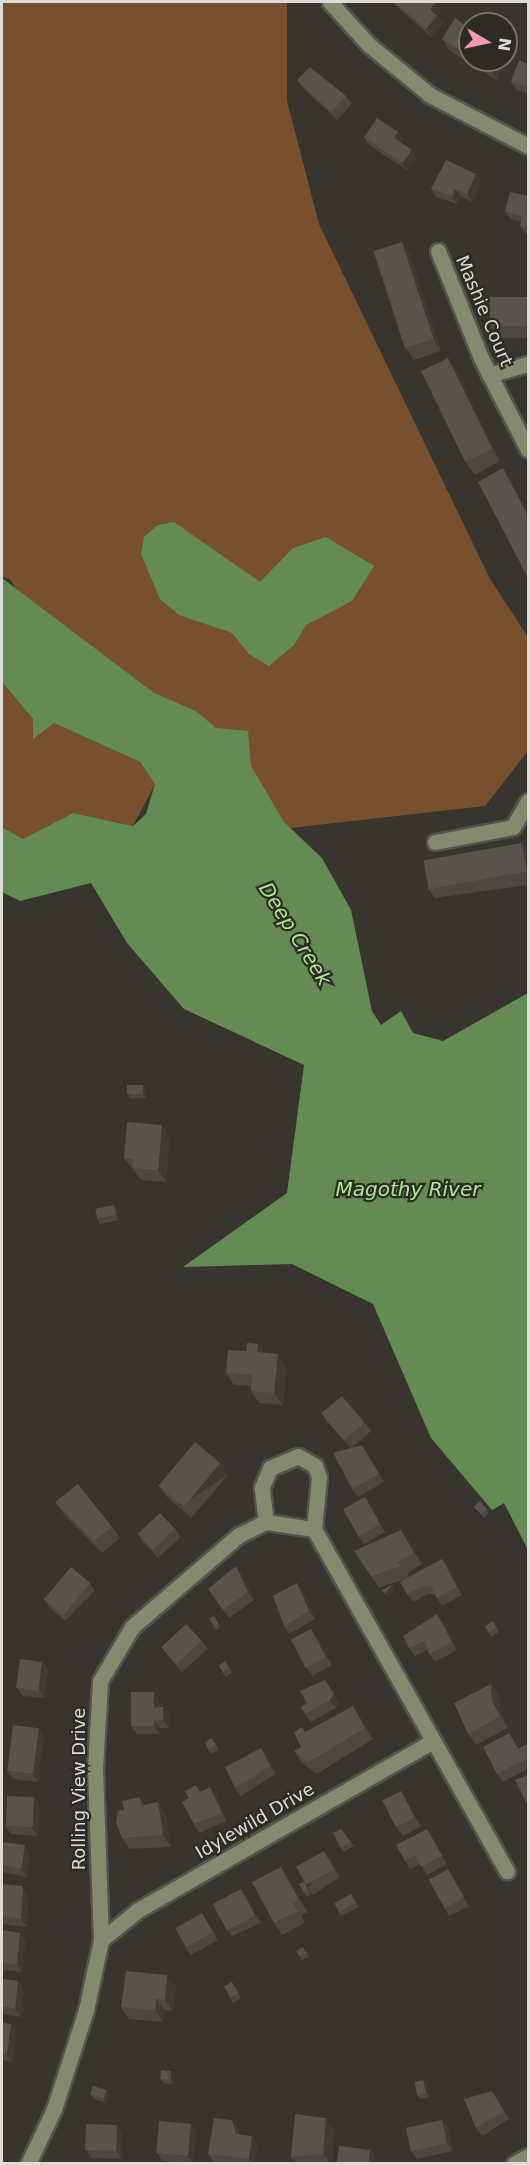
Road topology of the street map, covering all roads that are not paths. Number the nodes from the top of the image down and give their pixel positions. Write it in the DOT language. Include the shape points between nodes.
graph roads {
  1 [pos="330,2"];
  2 [pos="528,146"];
  3 [pos="438,251"];
  4 [pos="528,364"];
  5 [pos="489,375"];
  6 [pos="528,450"];
  7 [pos="528,801"];
  8 [pos="435,842"];
  9 [pos="266,1522"];
  10 [pos="314,1529"];
  11 [pos="433,1742"];
  12 [pos="507,1871"];
  13 [pos="101,1940"];
  14 [pos="528,2156"];
  15 [pos="28,2163"];
  16 [pos="514,2163"];
  1 -- 2 [label="street" via="369,45 430,95"];
  3 -- 5 [label="street, Mashie Court"];
  4 -- 5 [label="street"];
  5 -- 6 [label="street, Mashie Court"];
  7 -- 8 [label="street" via="513,827"];
  9 -- 10 [label="street"];
  9 -- 10 [label="street" via="262,1487 270,1468 298,1456 315,1466 319,1477"];
  9 -- 13 [label="street, Rolling View Drive" via="239,1535 132,1628 100,1681 95,1769"];
  10 -- 11 [label="street"];
  11 -- 12 [label="street"];
  11 -- 13 [label="street, Idylewild Drive" via="138,1910"];
  13 -- 15 [label="street, Rolling View Drive" via="65,2076"];
  14 -- 16 [label="street"];
}
